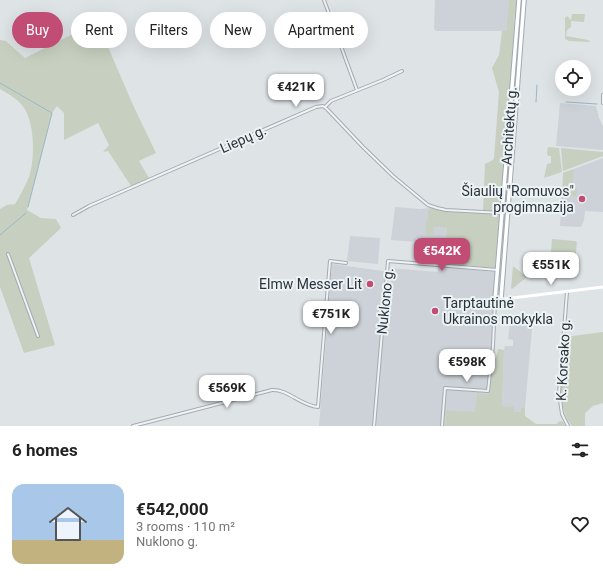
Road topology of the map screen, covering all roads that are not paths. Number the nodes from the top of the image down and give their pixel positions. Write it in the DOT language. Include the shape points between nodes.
graph roads {
  1 [pos="324,0"];
  2 [pos="519,0"];
  3 [pos="524,0"];
  4 [pos="402,71"];
  5 [pos="357,90"];
  6 [pos="603,94"];
  7 [pos="603,103"];
  8 [pos="325,107"];
  9 [pos="508,164"];
  10 [pos="502,213"];
  11 [pos="73,215"];
  12 [pos="8,254"];
  13 [pos="346,263"];
  14 [pos="498,270"];
  15 [pos="603,287"];
  16 [pos="567,292"];
  17 [pos="501,299"];
  18 [pos="495,300"];
  19 [pos="38,336"];
  20 [pos="133,426"];
  21 [pos="374,426"];
  22 [pos="442,426"];
  23 [pos="568,426"];
  1 -- 5 [label="street"];
  2 -- 9 [label="main road, Architektų g."];
  3 -- 9 [label="main road, Architektų g."];
  4 -- 5 [label="street, Liepų g."];
  5 -- 8 [label="street, Liepų g." via="331,101"];
  6 -- 7 [label="street"];
  8 -- 10 [label="street" via="385,169 428,205 446,210"];
  8 -- 11 [label="street, Liepų g." via="316,107"];
  9 -- 10 [label="main road, Architektų g."];
  9 -- 17 [label="main road, Architektų g."];
  10 -- 14 [label="main road, Architektų g."];
  12 -- 19 [label="street"];
  13 -- 20 [label="street" via="330,261 318,407 279,390 272,390"];
  14 -- 18 [label="main road, Architektų g."];
  14 -- 21 [label="street, Nuklono g." via="388,261"];
  15 -- 16 [label="main road"];
  16 -- 17 [label="main road"];
  16 -- 23 [label="street, K. Korsako g." via="559,393 562,414"];
  17 -- 18 [label="main road"];
  18 -- 22 [label="street" via="488,391 445,388"];
}
